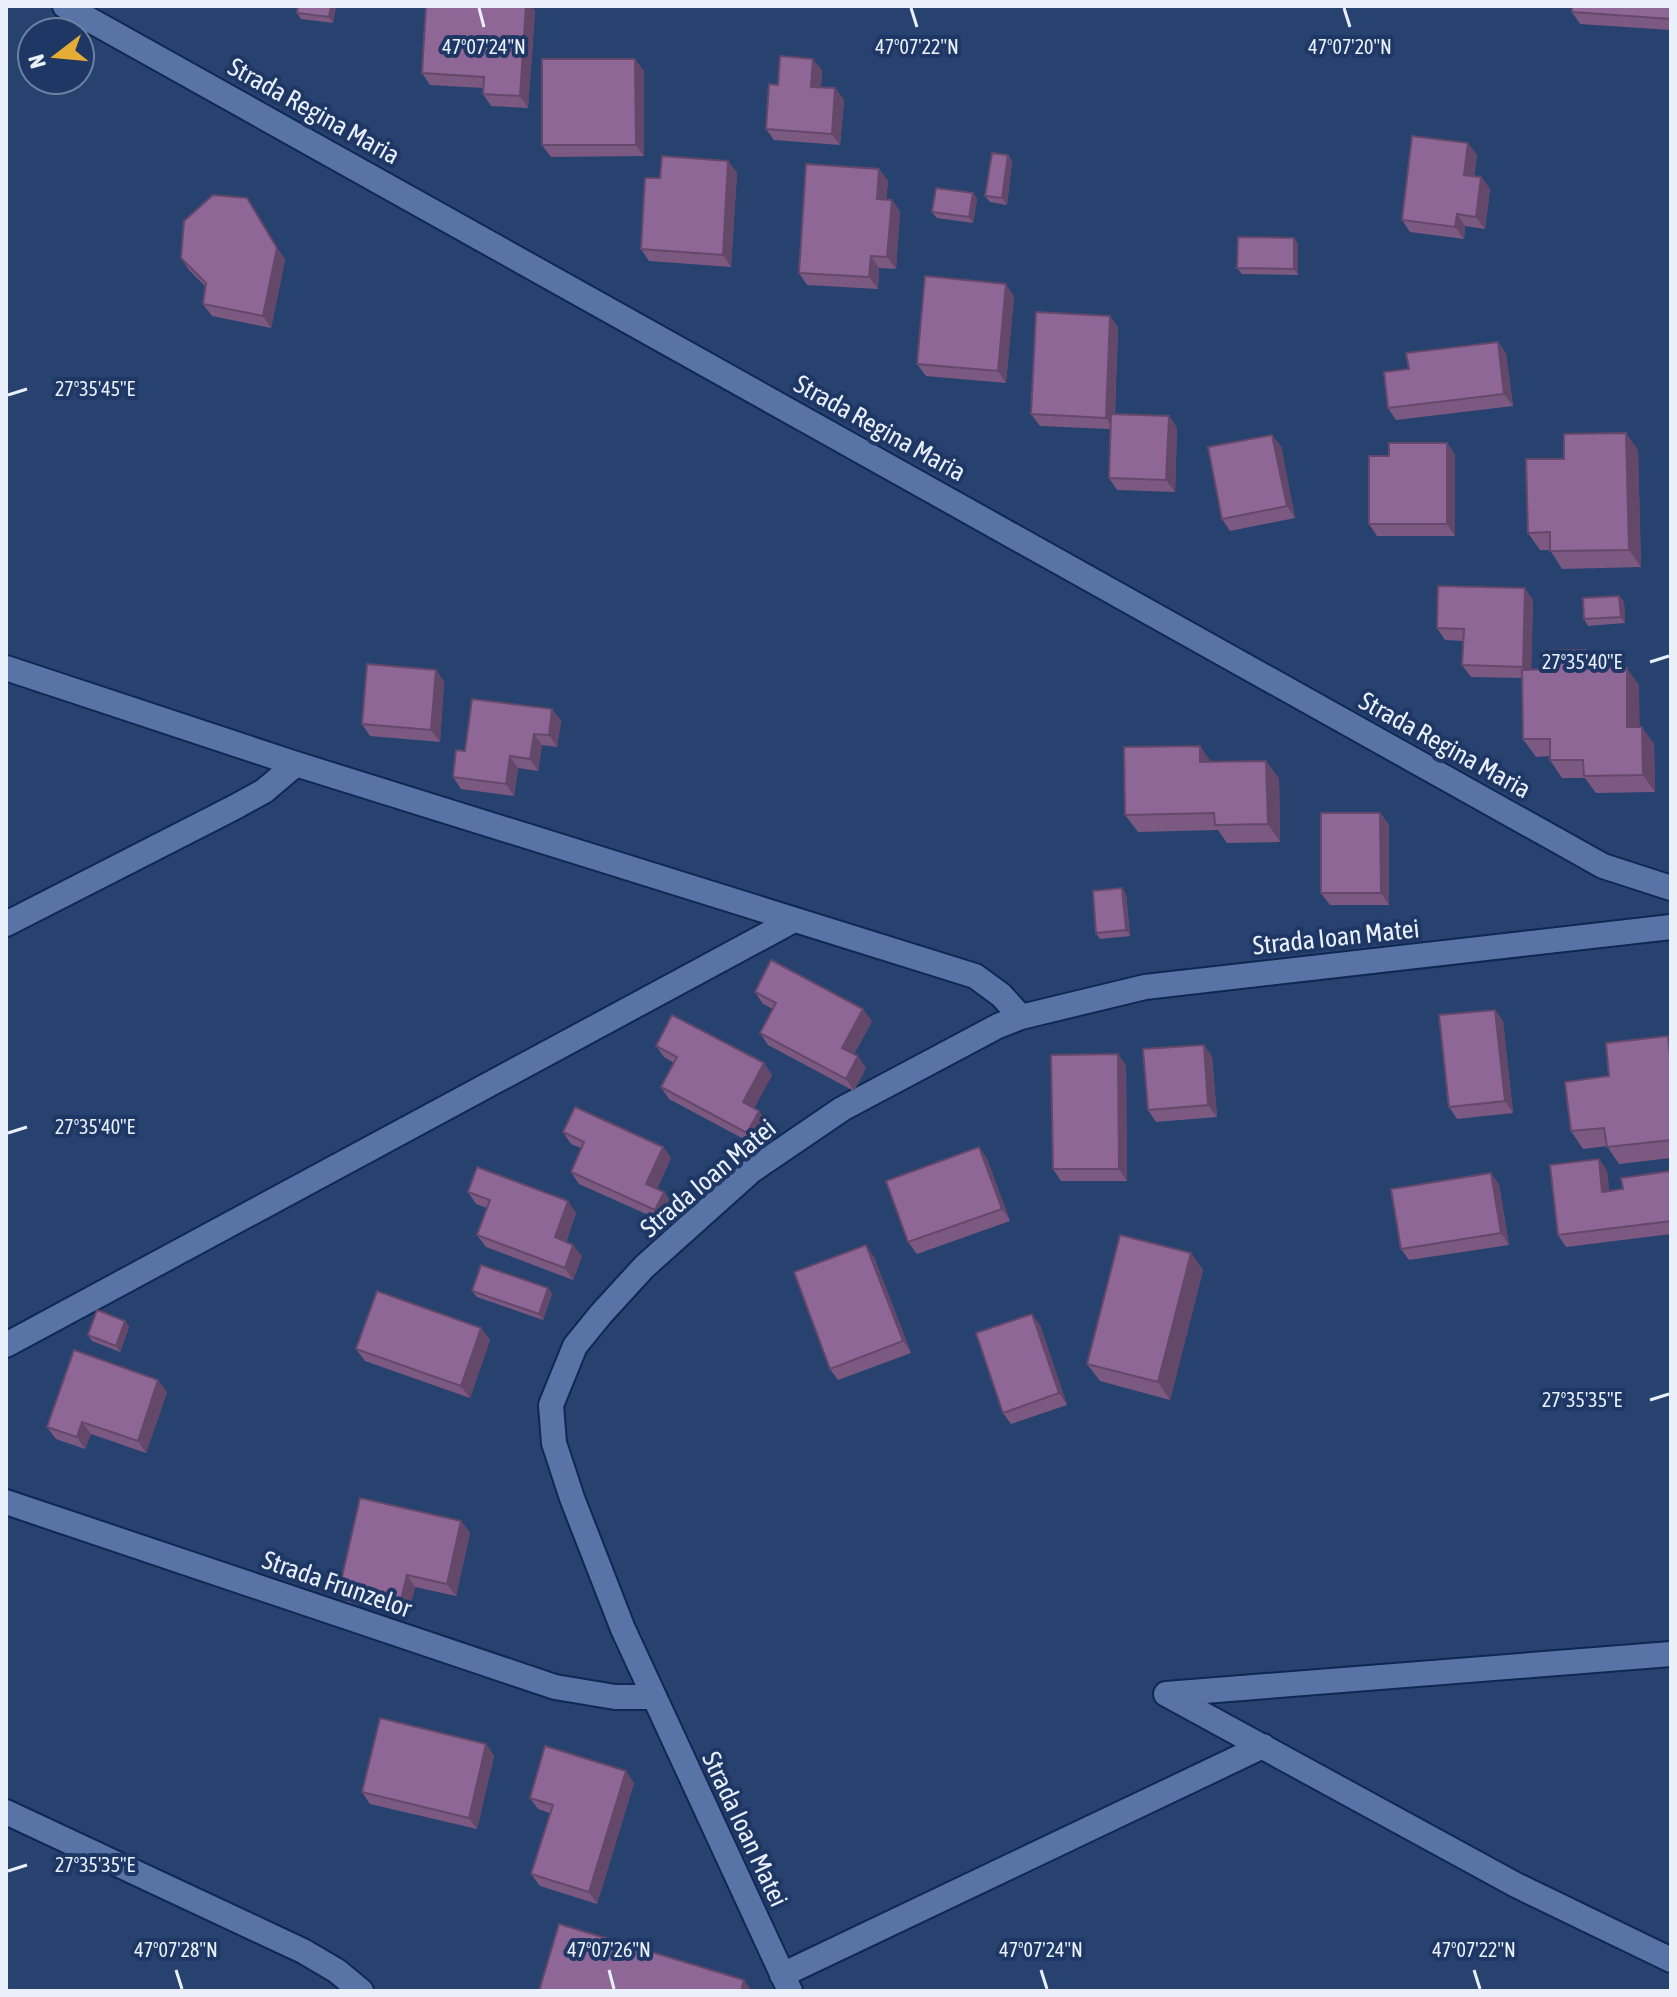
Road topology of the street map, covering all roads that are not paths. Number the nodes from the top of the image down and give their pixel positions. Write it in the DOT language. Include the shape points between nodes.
graph roads {
  1 [pos="65,6"];
  2 [pos="6,668"];
  3 [pos="296,764"];
  4 [pos="1671,888"];
  5 [pos="794,920"];
  6 [pos="6,924"];
  7 [pos="1671,927"];
  8 [pos="1021,1017"];
  9 [pos="6,1345"];
  10 [pos="6,1502"];
  11 [pos="1671,1654"];
  12 [pos="654,1697"];
  13 [pos="1263,1746"];
  14 [pos="6,1812"];
  15 [pos="1671,1960"];
  16 [pos="786,1983"];
  17 [pos="361,1991"];
  1 -- 4 [label="street, Strada Regina Maria" via="1603,866"];
  2 -- 3 [label="street"];
  3 -- 5 [label="street"];
  3 -- 6 [label="street" via="264,791"];
  5 -- 8 [label="street" via="975,976"];
  5 -- 9 [label="street"];
  7 -- 8 [label="street, Strada Ioan Matei" via="1145,987"];
  8 -- 12 [label="street, Strada Ioan Matei" via="842,1109 751,1171 644,1267 575,1346 551,1405 554,1443 611,1600"];
  10 -- 12 [label="street, Strada Frunzelor" via="555,1687"];
  11 -- 13 [label="street" via="1166,1694"];
  12 -- 16 [label="street, Strada Ioan Matei"];
  13 -- 15 [label="street" via="1516,1885"];
  13 -- 16 [label="street"];
  14 -- 17 [label="street" via="303,1951"];
}
